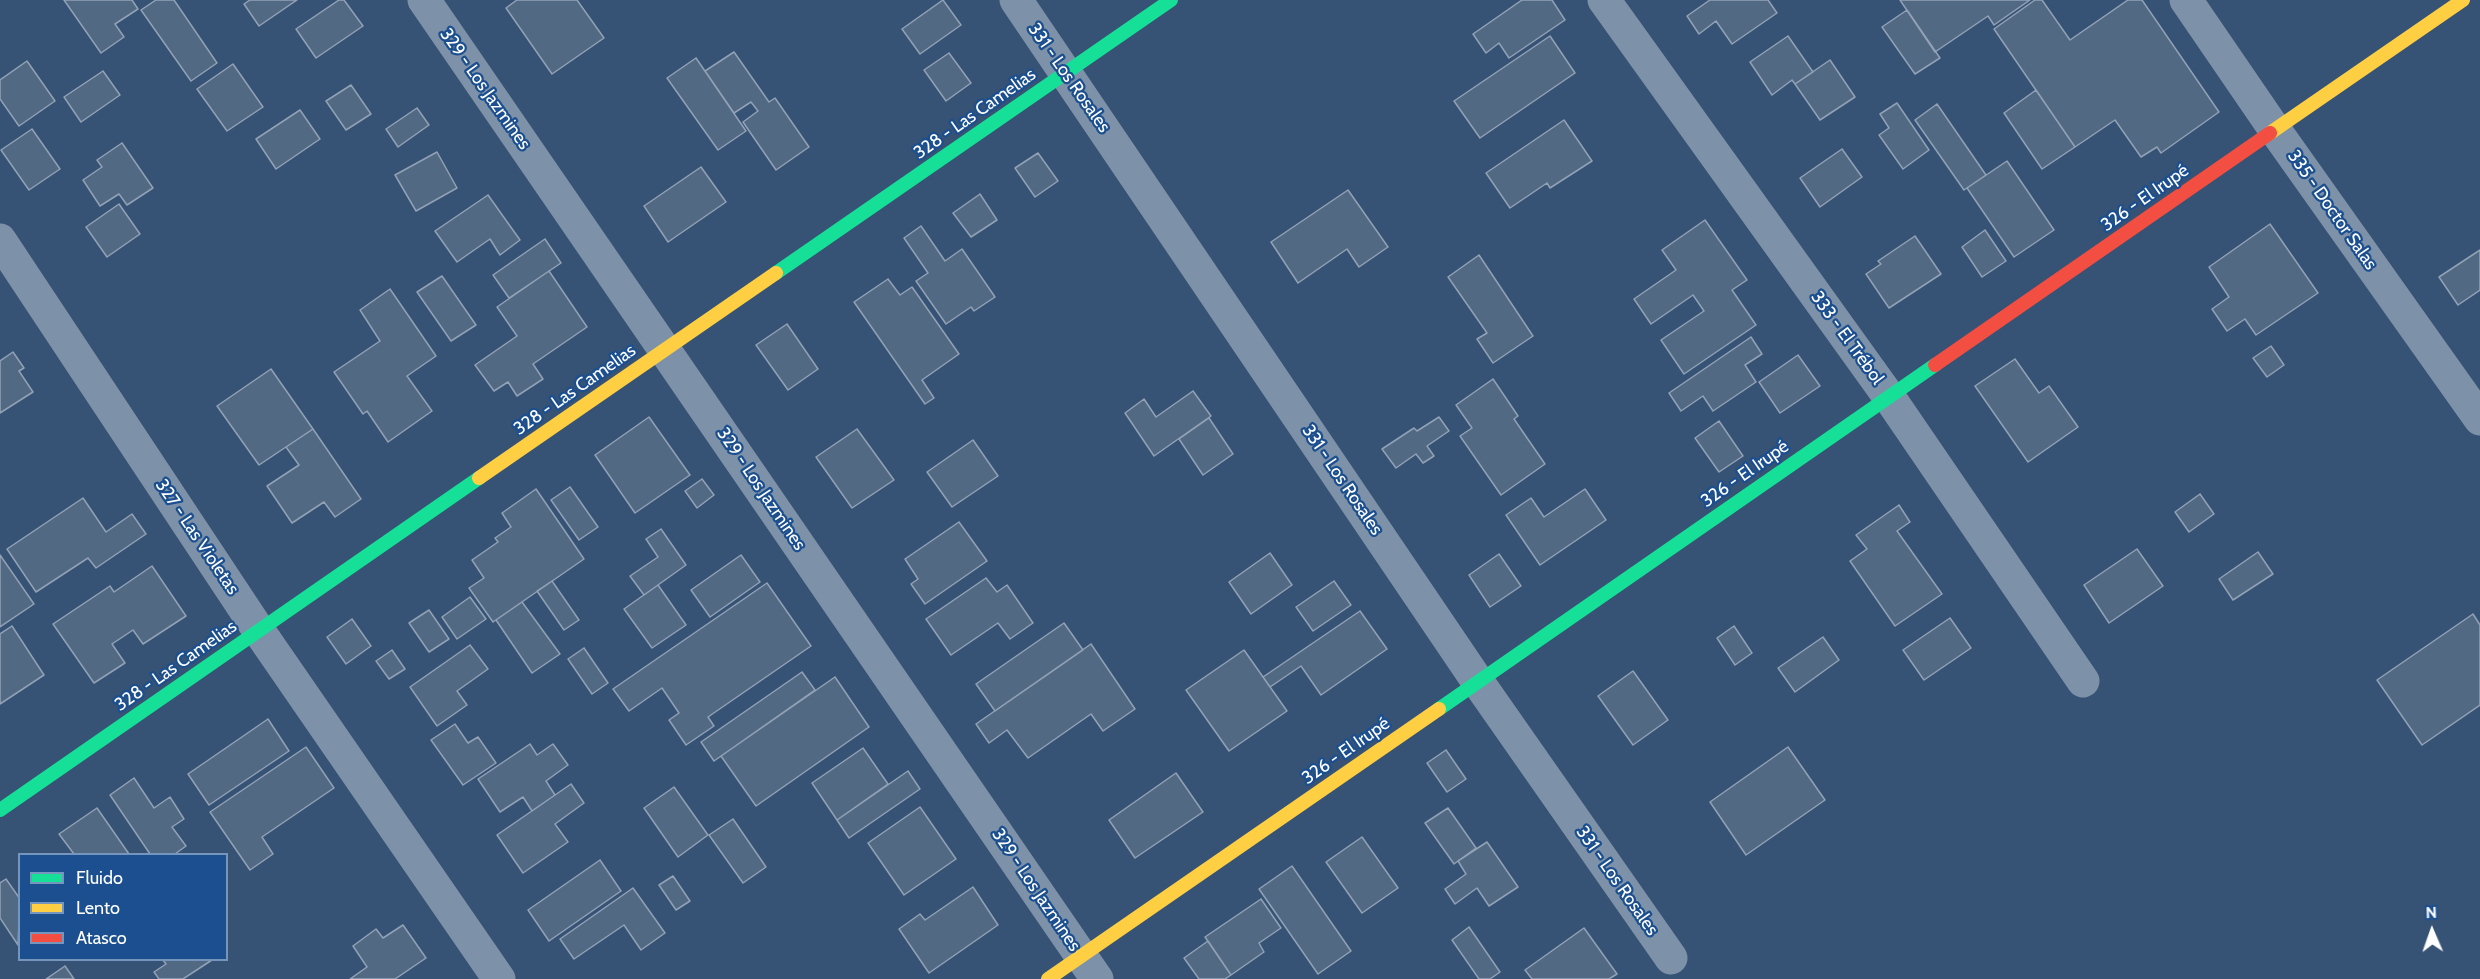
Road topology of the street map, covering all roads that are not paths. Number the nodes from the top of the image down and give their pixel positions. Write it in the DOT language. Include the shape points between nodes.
graph roads {
  1 [pos="424,0"];
  2 [pos="1016,0"];
  3 [pos="1171,0"];
  4 [pos="1604,0"];
  5 [pos="2186,0"];
  6 [pos="2463,0"];
  7 [pos="1066,72"];
  8 [pos="2275,130"];
  9 [pos="0,240"];
  10 [pos="666,350"];
  11 [pos="1888,397"];
  12 [pos="2480,419"];
  13 [pos="259,631"];
  14 [pos="1478,681"];
  15 [pos="2083,681"];
  16 [pos="0,810"];
  17 [pos="1671,958"];
  18 [pos="1089,968"];
  19 [pos="499,979"];
  20 [pos="1048,979"];
  1 -- 10 [label="street, 329 - Los Jazmines"];
  2 -- 7 [label="street, 331 - Los Rosales"];
  3 -- 7 [label="street, 328 - Las Camelias"];
  4 -- 11 [label="street, 333 - El Trébol"];
  5 -- 8 [label="street, 335 - Doctor Salas"];
  6 -- 8 [label="street, 326 - El Irupé"];
  7 -- 10 [label="street, 328 - Las Camelias"];
  7 -- 14 [label="street, 331 - Los Rosales"];
  8 -- 11 [label="street, 326 - El Irupé"];
  8 -- 12 [label="street, 335 - Doctor Salas"];
  9 -- 13 [label="street, 327 - Las Violetas"];
  10 -- 13 [label="street, 328 - Las Camelias"];
  10 -- 18 [label="street, 329 - Los Jazmines"];
  11 -- 14 [label="street, 326 - El Irupé"];
  11 -- 15 [label="street, 333 - El Trébol"];
  13 -- 16 [label="street, 328 - Las Camelias"];
  13 -- 19 [label="street, 327 - Las Violetas"];
  14 -- 17 [label="street, 331 - Los Rosales"];
  14 -- 18 [label="street, 326 - El Irupé"];
  18 -- 20 [label="street, 326 - El Irupé"];
}
